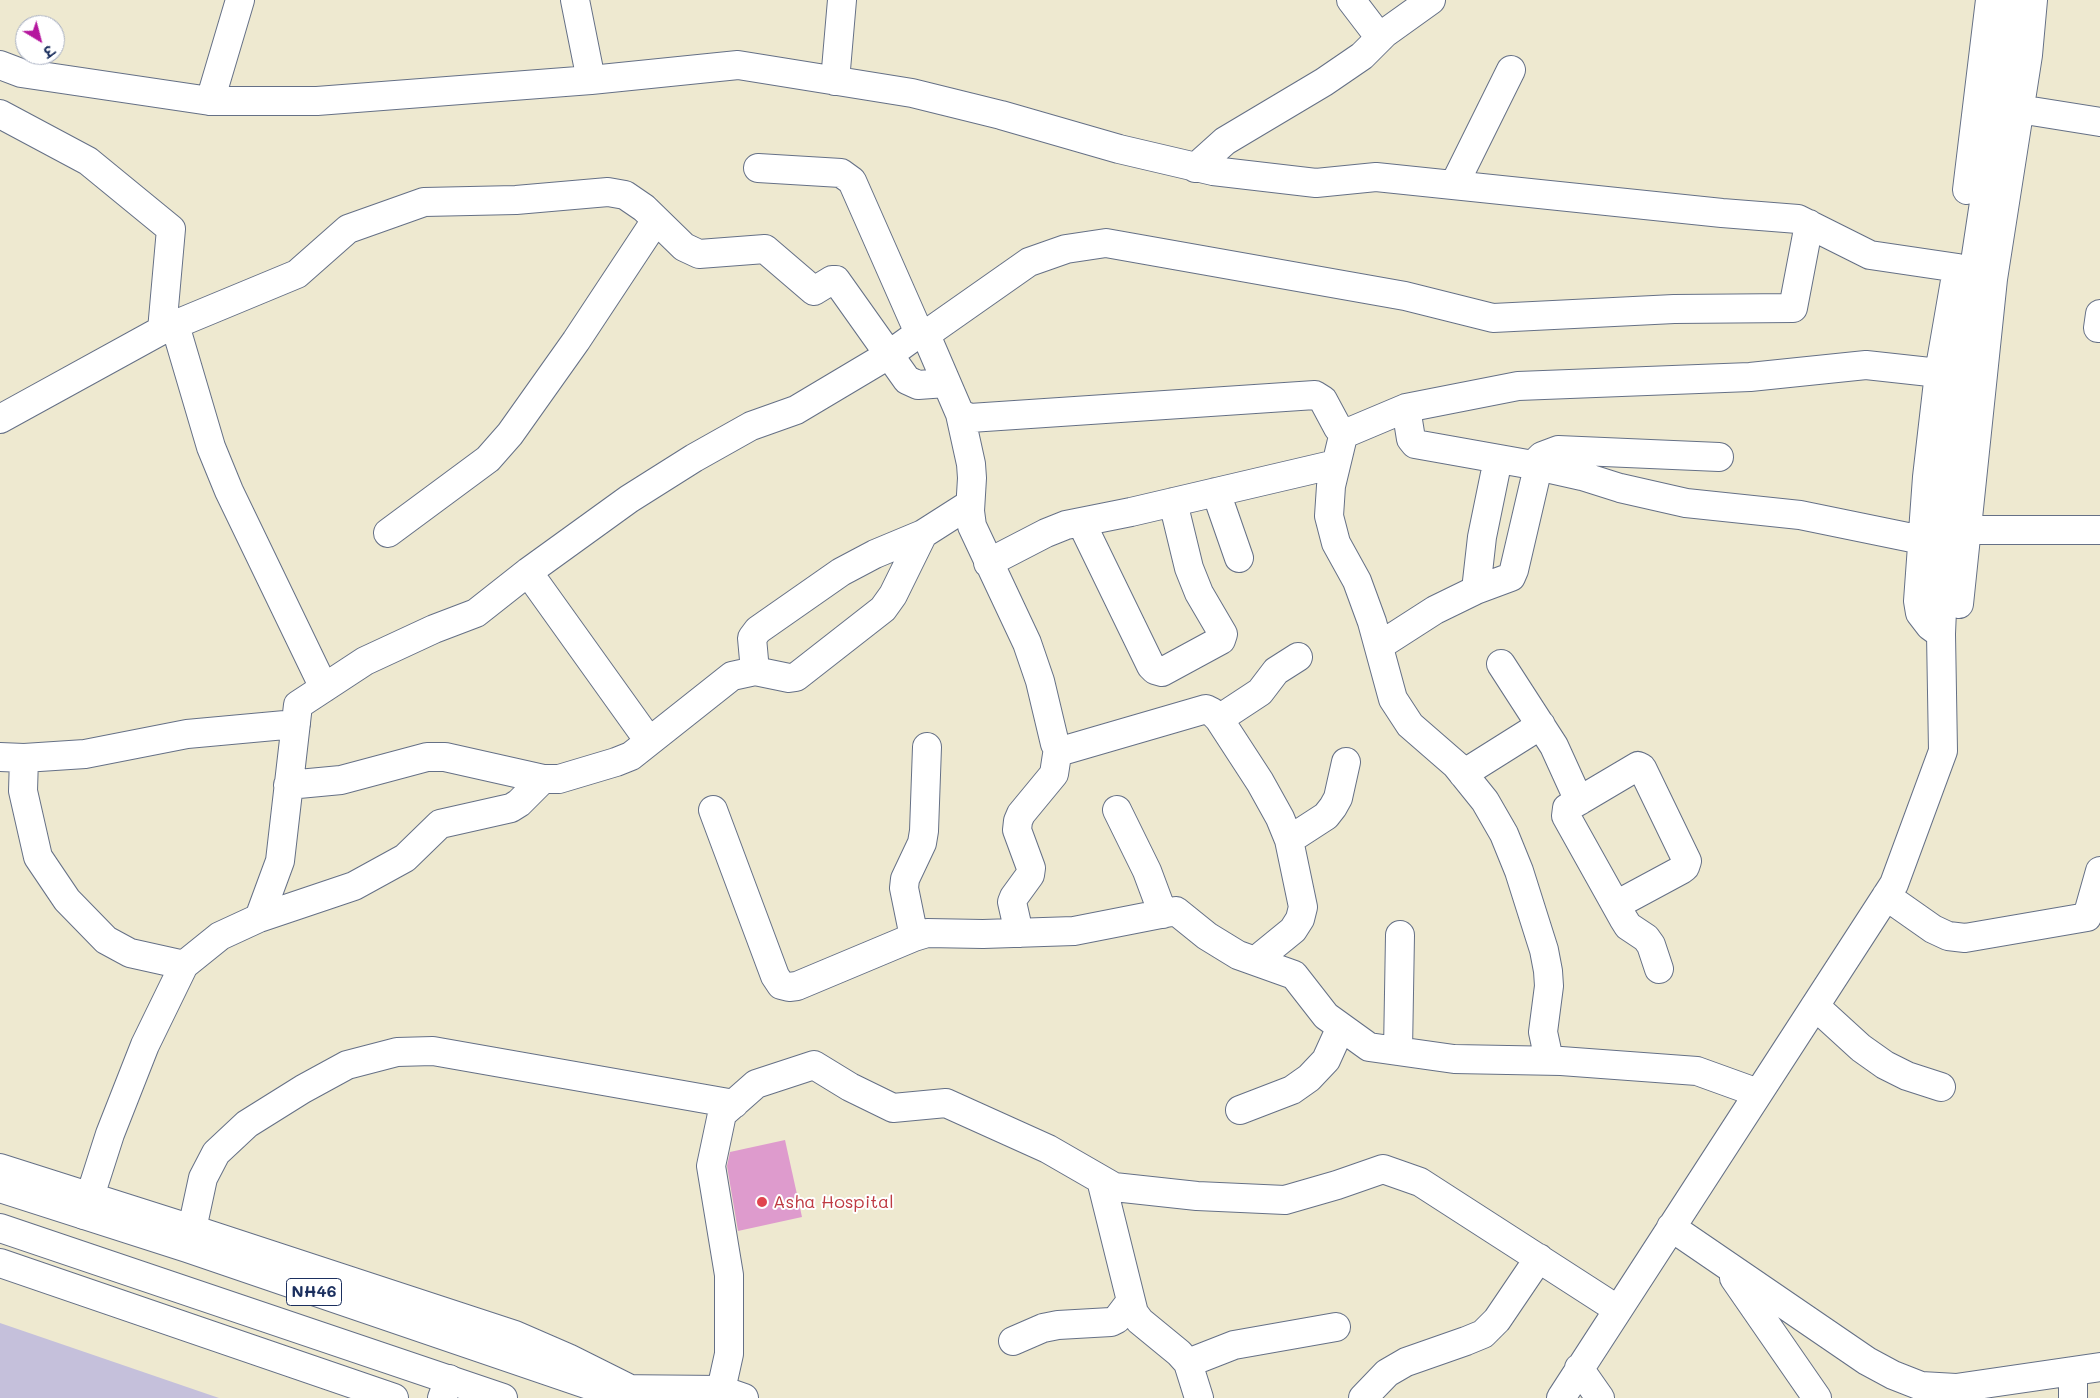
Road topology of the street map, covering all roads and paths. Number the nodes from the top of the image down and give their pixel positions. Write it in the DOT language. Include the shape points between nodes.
graph roads {
  1 [pos="240,0"];
  2 [pos="575,0"];
  3 [pos="842,0"];
  4 [pos="1351,0"];
  5 [pos="1431,0"];
  6 [pos="1990,0"];
  7 [pos="2009,0"];
  8 [pos="2033,0"];
  9 [pos="1380,38"];
  10 [pos="0,65"];
  11 [pos="1511,70"];
  12 [pos="591,80"];
  13 [pos="835,81"];
  14 [pos="210,101"];
  15 [pos="2019,109"];
  16 [pos="0,114"];
  17 [pos="2100,122"];
  18 [pos="758,168"];
  19 [pos="1195,168"];
  20 [pos="1454,185"];
  21 [pos="656,220"];
  22 [pos="1809,224"];
  23 [pos="1958,268"];
  24 [pos="169,327"];
  25 [pos="922,334"];
  26 [pos="890,354"];
  27 [pos="1939,373"];
  28 [pos="946,383"];
  29 [pos="1406,408"];
  30 [pos="960,414"];
  31 [pos="0,419"];
  32 [pos="1344,432"];
  33 [pos="1719,458"];
  34 [pos="1498,459"];
  35 [pos="1336,464"];
  36 [pos="1536,466"];
  37 [pos="1216,492"];
  38 [pos="1173,502"];
  39 [pos="970,504"];
  40 [pos="1081,522"];
  41 [pos="1967,530"];
  42 [pos="2100,530"];
  43 [pos="388,533"];
  44 [pos="923,534"];
  45 [pos="1922,540"];
  46 [pos="1239,558"];
  47 [pos="988,563"];
  48 [pos="528,572"];
  49 [pos="1476,590"];
  50 [pos="1941,634"];
  51 [pos="1379,646"];
  52 [pos="1298,657"];
  53 [pos="1501,664"];
  54 [pos="755,671"];
  55 [pos="324,688"];
  56 [pos="1219,719"];
  57 [pos="296,724"];
  58 [pos="1541,725"];
  59 [pos="649,741"];
  60 [pos="927,747"];
  61 [pos="1058,748"];
  62 [pos="12,758"];
  63 [pos="1346,762"];
  64 [pos="1463,774"];
  65 [pos="543,779"];
  66 [pos="288,785"];
  67 [pos="1579,801"];
  68 [pos="713,810"];
  69 [pos="1117,810"];
  70 [pos="1289,840"];
  71 [pos="2100,871"];
  72 [pos="1886,896"];
  73 [pos="1616,906"];
  74 [pos="1164,914"];
  75 [pos="259,918"];
  76 [pos="2094,919"];
  77 [pos="1019,933"];
  78 [pos="1400,935"];
  79 [pos="914,937"];
  80 [pos="1255,961"];
  81 [pos="184,965"];
  82 [pos="1659,969"];
  83 [pos="1815,1006"];
  84 [pos="1341,1027"];
  85 [pos="1398,1051"];
  86 [pos="1549,1060"];
  87 [pos="1941,1087"];
  88 [pos="1758,1093"];
  89 [pos="734,1104"];
  90 [pos="1240,1110"];
  91 [pos="0,1168"];
  92 [pos="1101,1180"];
  93 [pos="0,1188"];
  94 [pos="87,1206"];
  95 [pos="1670,1227"];
  96 [pos="0,1228"];
  97 [pos="192,1228"];
  98 [pos="1539,1258"];
  99 [pos="0,1263"];
  100 [pos="1724,1264"];
  101 [pos="1130,1302"];
  102 [pos="1618,1309"];
  103 [pos="1336,1327"];
  104 [pos="1013,1341"];
  105 [pos="1188,1364"];
  106 [pos="2100,1367"];
  107 [pos="1579,1368"];
  108 [pos="2072,1371"];
  109 [pos="445,1389"];
  110 [pos="628,1394"];
  111 [pos="732,1394"];
  112 [pos="394,1398"];
  113 [pos="503,1398"];
  114 [pos="1199,1398"];
  115 [pos="1363,1398"];
  116 [pos="1561,1398"];
  117 [pos="1600,1398"];
  118 [pos="1817,1398"];
  119 [pos="2073,1398"];
  1 -- 14 [label="main road"];
  2 -- 12 [label="main road"];
  3 -- 13 [label="main road"];
  4 -- 9 [label="main road"];
  5 -- 9 [label="main road"];
  6 -- 23 [label="main road"];
  7 -- 50 [label="main road" via="1946,514"];
  8 -- 15 [label="main road"];
  9 -- 19 [label="main road" via="1362,56 1324,82 1225,140"];
  10 -- 14 [label="main road" via="20,73"];
  11 -- 20 [label="main road"];
  12 -- 13 [label="main road" via="738,66"];
  12 -- 14 [label="main road" via="317,101"];
  13 -- 19 [label="main road" via="939,100"];
  15 -- 17 [label="main road"];
  15 -- 41 [label="main road" via="1993,279"];
  16 -- 24 [label="main road" via="88,161 171,229"];
  18 -- 25 [label="main road" via="841,173 852,181"];
  19 -- 20 [label="main road" via="1316,183 1376,177"];
  20 -- 22 [label="main road" via="1798,219"];
  21 -- 24 [label="main road" via="625,195 608,192 516,200 424,202 348,229 297,274"];
  21 -- 26 [label="main road" via="684,247 698,254 765,249 814,291 836,280"];
  21 -- 43 [label="main road" via="510,434 488,459"];
  22 -- 23 [label="main road" via="1870,255"];
  22 -- 25 [label="main road" via="1793,308 1674,309 1493,318 1405,296 1106,243 1066,250 1029,262"];
  23 -- 27 [label="main road"];
  24 -- 31 [label="main road"];
  24 -- 55 [label="main road" via="228,491"];
  25 -- 26 [label="main road"];
  25 -- 28 [label="main road"];
  26 -- 28 [label="main road" via="907,380 918,385"];
  26 -- 48 [label="main road" via="796,410 751,426 694,458 629,499"];
  27 -- 29 [label="main road" via="1866,365 1750,377 1518,386"];
  27 -- 45 [label="main road"];
  28 -- 30 [label="main road"];
  29 -- 32 [label="main road"];
  29 -- 34 [label="main road" via="1415,444"];
  30 -- 32 [label="main road" via="970,418 1315,395 1323,400 1338,428"];
  30 -- 39 [label="main road" via="971,464"];
  32 -- 35 [label="main road"];
  33 -- 36 [label="main road" via="1558,450 1542,456"];
  34 -- 36 [label="main road"];
  34 -- 49 [label="main road" via="1482,537"];
  35 -- 37 [label="main road"];
  35 -- 51 [label="main road" via="1329,516 1336,543 1357,581"];
  36 -- 45 [label="main road" via="1686,503 1800,515"];
  36 -- 49 [label="main road" via="1511,577"];
  37 -- 38 [label="main road"];
  37 -- 46 [label="main road"];
  38 -- 40 [label="main road"];
  38 -- 40 [label="main road" via="1189,568 1199,593 1224,634 1221,640 1162,672 1151,666"];
  39 -- 44 [label="main road"];
  39 -- 47 [label="main road" via="972,526"];
  40 -- 47 [label="main road" via="1046,532"];
  41 -- 42 [label="main road"];
  41 -- 50 [label="main road" via="1957,612 1952,624"];
  44 -- 54 [label="main road" via="841,572 758,630 752,638"];
  44 -- 54 [label="main road" via="893,595 871,621 796,677"];
  45 -- 50 [label="main road" via="1920,613"];
  47 -- 61 [label="main road" via="1028,643"];
  48 -- 55 [label="main road" via="476,613 434,628 365,661"];
  48 -- 59 [label="main road"];
  49 -- 51 [label="main road" via="1435,610"];
  50 -- 72 [label="main road" via="1943,751 1894,884"];
  51 -- 64 [label="main road" via="1393,699 1410,725"];
  52 -- 56 [label="main road" via="1276,671 1260,692"];
  53 -- 58 [label="main road"];
  54 -- 59 [label="main road" via="732,676"];
  55 -- 57 [label="main road" via="298,705"];
  56 -- 61 [label="main road" via="1206,709 1065,750"];
  56 -- 70 [label="main road" via="1260,782"];
  57 -- 62 [label="main road" via="187,734 85,754"];
  57 -- 66 [label="main road"];
  58 -- 64 [label="main road"];
  58 -- 67 [label="main road"];
  59 -- 65 [label="main road" via="631,756 616,762 559,779"];
  60 -- 79 [label="main road" via="924,831 904,888"];
  61 -- 77 [label="main road" via="1054,774 1018,822 1017,830 1031,868 1030,875 1012,902"];
  62 -- 81 [label="main road" via="38,857 67,900 106,940 130,953"];
  63 -- 70 [label="main road" via="1334,807 1326,816"];
  64 -- 86 [label="main road" via="1485,801 1504,834 1544,950 1548,986 1543,1038"];
  65 -- 66 [label="main road" via="436,757 342,780"];
  65 -- 75 [label="main road" via="510,808 440,824 405,858 354,886"];
  66 -- 75 [label="main road" via="280,861"];
  67 -- 73 [label="main road" via="1567,808 1566,816"];
  67 -- 73 [label="main road" via="1640,767 1686,856 1685,867 1681,870"];
  68 -- 79 [label="main road" via="780,985 797,986"];
  69 -- 74 [label="main road"];
  70 -- 80 [label="main road" via="1303,907 1300,919 1293,930"];
  71 -- 76 [label="main road"];
  72 -- 76 [label="main road" via="1932,929 1948,936 1965,938"];
  72 -- 83 [label="main road"];
  73 -- 82 [label="main road" via="1628,926 1651,945"];
  74 -- 77 [label="main road" via="1074,931"];
  74 -- 80 [label="main road" via="1176,911 1207,936 1238,955"];
  75 -- 81 [label="main road" via="220,936"];
  77 -- 79 [label="main road" via="927,933"];
  78 -- 85 [label="main road"];
  80 -- 84 [label="main road" via="1294,975 1326,1016"];
  81 -- 94 [label="main road" via="145,1045 110,1134"];
  83 -- 87 [label="main road" via="1885,1065"];
  83 -- 88 [label="main road"];
  84 -- 85 [label="main road" via="1369,1048"];
  84 -- 90 [label="main road" via="1326,1060 1310,1078 1292,1090"];
  85 -- 86 [label="main road" via="1454,1059"];
  86 -- 88 [label="main road" via="1697,1070"];
  88 -- 95 [label="main road"];
  89 -- 92 [label="main road" via="756,1084 814,1065 893,1108 946,1103 1048,1149"];
  89 -- 97 [label="main road" via="433,1051 397,1052 347,1066 247,1124 216,1153 204,1178"];
  89 -- 111 [label="main road" via="722,1114 711,1166 729,1275"];
  91 -- 94 [label="main road"];
  92 -- 98 [label="main road" via="1114,1187 1197,1196 1286,1200 1384,1168 1420,1182"];
  92 -- 101 [label="main road"];
  93 -- 94 [label="main road, NH46"];
  94 -- 97 [label="main road"];
  94 -- 110 [label="main road, NH46" via="601,1389"];
  95 -- 100 [label="main road"];
  95 -- 102 [label="main road"];
  96 -- 109 [label="main road, NH46"];
  97 -- 110 [label="main road" via="515,1336 568,1358"];
  98 -- 102 [label="main road"];
  98 -- 115 [label="main road" via="1497,1320 1482,1334 1406,1362 1387,1373"];
  99 -- 112 [label="main road"];
  100 -- 108 [label="main road" via="1867,1361 1921,1386 1956,1388"];
  100 -- 118 [label="main road"];
  101 -- 104 [label="main road" via="1117,1320 1043,1328"];
  101 -- 105 [label="main road" via="1140,1321"];
  102 -- 107 [label="main road"];
  103 -- 105 [label="main road" via="1234,1345"];
  105 -- 114 [label="main road"];
  106 -- 108 [label="main road"];
  107 -- 116 [label="main road"];
  107 -- 117 [label="main road"];
  108 -- 119 [label="main road"];
  109 -- 113 [label="main road, NH46"];
  110 -- 111 [label="main road"];
}
